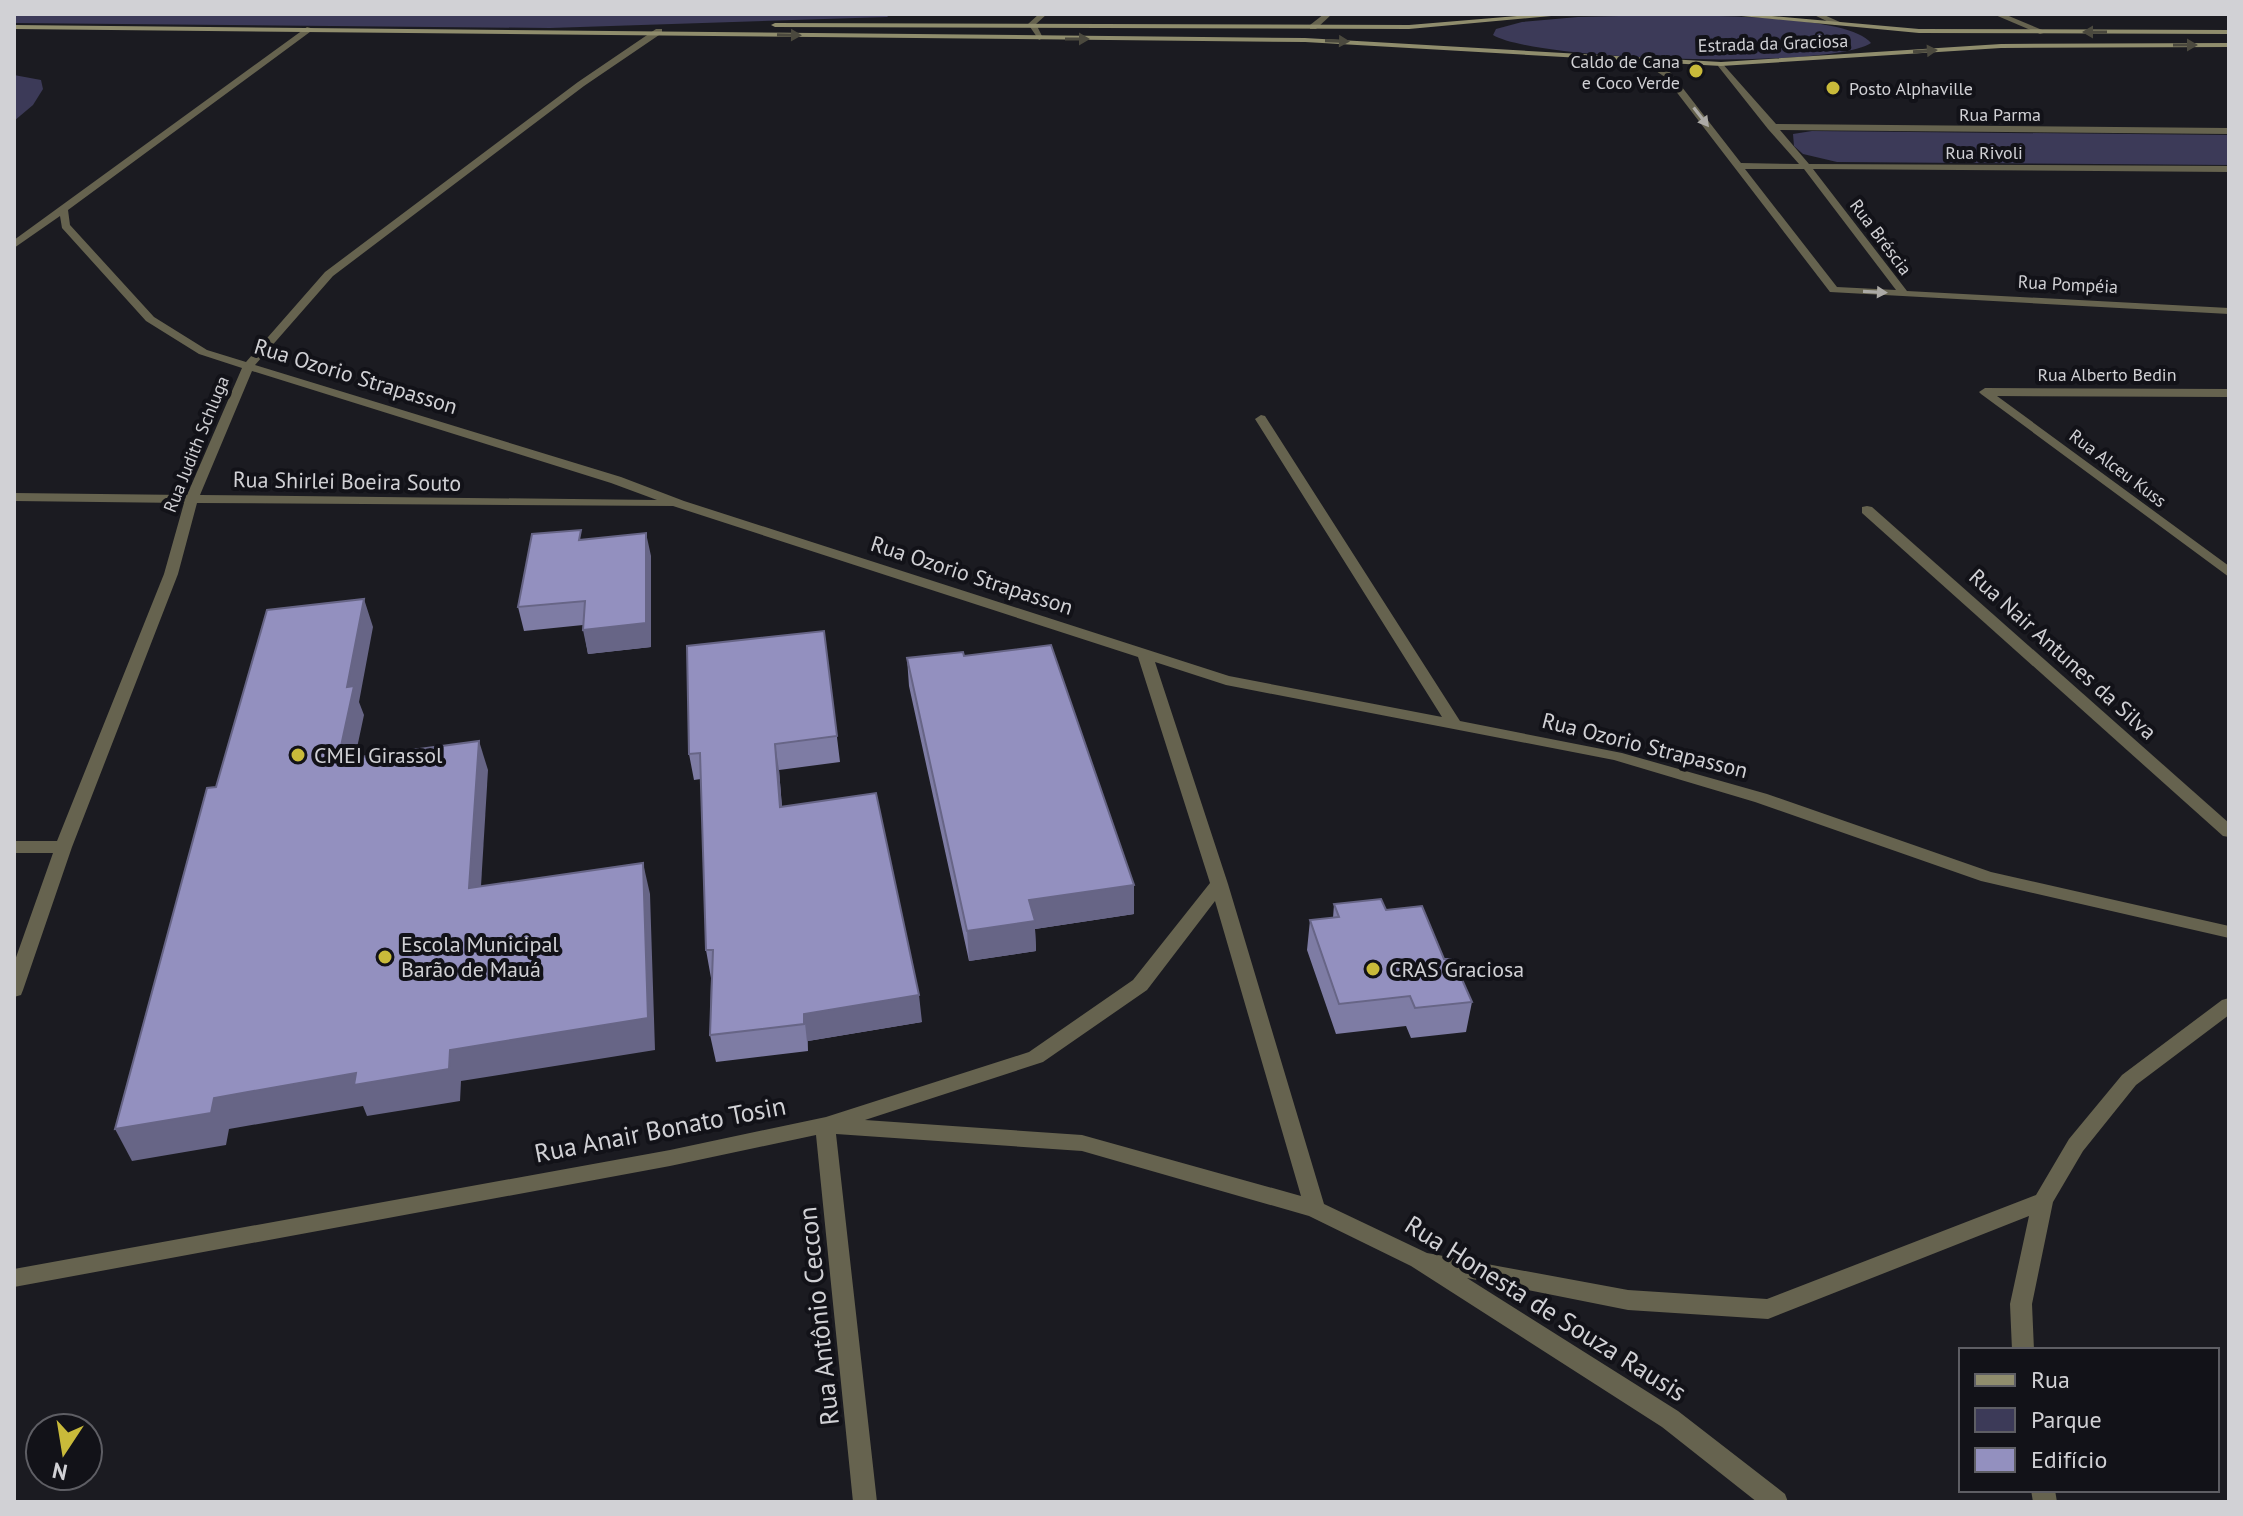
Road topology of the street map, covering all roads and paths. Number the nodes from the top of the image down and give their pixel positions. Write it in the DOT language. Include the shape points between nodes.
graph roads {
  1 [pos="1043,14"];
  2 [pos="1328,14"];
  3 [pos="1569,14"];
  4 [pos="1725,14"];
  5 [pos="1816,14"];
  6 [pos="1997,14"];
  7 [pos="1511,17"];
  8 [pos="1496,21"];
  9 [pos="1838,23"];
  10 [pos="1032,24"];
  11 [pos="1858,26"];
  12 [pos="14,27"];
  13 [pos="1313,27"];
  14 [pos="310,29"];
  15 [pos="657,32"];
  16 [pos="2043,32"];
  17 [pos="2229,32"];
  18 [pos="1039,38"];
  19 [pos="2229,45"];
  20 [pos="1545,54"];
  21 [pos="1847,56"];
  22 [pos="1647,61"];
  23 [pos="1721,64"];
  24 [pos="1771,127"];
  25 [pos="2229,131"];
  26 [pos="1738,166"];
  27 [pos="1807,167"];
  28 [pos="2229,169"];
  29 [pos="65,212"];
  30 [pos="14,245"];
  31 [pos="1904,294"];
  32 [pos="2229,311"];
  33 [pos="248,366"];
  34 [pos="1985,392"];
  35 [pos="2223,393"];
  36 [pos="2229,400"];
  37 [pos="1261,419"];
  38 [pos="14,497"];
  39 [pos="192,499"];
  40 [pos="679,504"];
  41 [pos="1867,510"];
  42 [pos="2229,573"];
  43 [pos="1145,654"];
  44 [pos="1455,725"];
  45 [pos="2229,832"];
  46 [pos="14,847"];
  47 [pos="63,847"];
  48 [pos="1219,884"];
  49 [pos="2229,932"];
  50 [pos="14,990"];
  51 [pos="2229,1005"];
  52 [pos="825,1125"];
  53 [pos="2043,1201"];
  54 [pos="1315,1209"];
  55 [pos="1419,1259"];
  56 [pos="14,1278"];
  57 [pos="2023,1348"];
  58 [pos="865,1502"];
  59 [pos="1776,1502"];
  1 -- 10 [label="street"];
  2 -- 13 [label="street"];
  3 -- 7 [label="main road, Estrada da Graciosa"];
  4 -- 9 [label="main road, Estrada da Graciosa"];
  5 -- 9 [label="street"];
  6 -- 16 [label="street"];
  7 -- 8 [label="main road, Estrada da Graciosa"];
  8 -- 13 [label="main road, Estrada da Graciosa"];
  8 -- 20 [label="main road" via="1479,27 1478,37"];
  9 -- 11 [label="main road, Estrada da Graciosa"];
  10 -- 13 [label="main road, Estrada da Graciosa"];
  10 -- 15 [label="main road, Estrada da Graciosa" via="814,23"];
  10 -- 18 [label="street"];
  11 -- 16 [label="main road, Estrada da Graciosa"];
  11 -- 21 [label="main road" via="1874,39 1873,48"];
  12 -- 14 [label="main road, Estrada da Graciosa"];
  14 -- 15 [label="main road, Estrada da Graciosa"];
  14 -- 29 [label="street"];
  15 -- 18 [label="main road, Estrada da Graciosa, one-way"];
  15 -- 33 [label="street, Rua Judith Schluga" via="329,274"];
  17 -- 16 [label="main road, Estrada da Graciosa, one-way"];
  18 -- 20 [label="main road, Estrada da Graciosa, one-way" via="1334,40"];
  21 -- 19 [label="main road, Estrada da Graciosa, one-way" via="2001,46"];
  20 -- 22 [label="main road, Estrada da Graciosa"];
  21 -- 23 [label="main road, Estrada da Graciosa"];
  22 -- 23 [label="main road, Estrada da Graciosa"];
  22 -- 26 [label="street, Rua Bréscia, one-way" via="1668,75"];
  23 -- 24 [label="street, Rua Bréscia"];
  24 -- 25 [label="street, Rua Parma"];
  24 -- 27 [label="street, Rua Bréscia"];
  26 -- 27 [label="street, Rua Rivoli"];
  26 -- 31 [label="street, Rua Bréscia, one-way" via="1834,290"];
  27 -- 28 [label="street, Rua Rivoli"];
  27 -- 31 [label="street, Rua Bréscia"];
  29 -- 30 [label="street"];
  29 -- 33 [label="street, Rua Ozorio Strapasson" via="65,226 150,319 203,352"];
  31 -- 32 [label="street, Rua Pompéia"];
  33 -- 39 [label="street, Rua Judith Schluga"];
  33 -- 40 [label="street, Rua Ozorio Strapasson"];
  34 -- 35 [label="street, Rua Alberto Bedin"];
  34 -- 42 [label="street, Rua Alceu Kuss"];
  35 -- 36 [label="street"];
  37 -- 44 [label="street"];
  38 -- 39 [label="street, Rua Shirlei Boeira Souto"];
  39 -- 40 [label="street, Rua Shirlei Boeira Souto"];
  39 -- 47 [label="street, Rua Judith Schluga" via="171,574"];
  40 -- 43 [label="street, Rua Ozorio Strapasson"];
  41 -- 45 [label="street, Rua Nair Antunes da Silva"];
  43 -- 44 [label="street, Rua Ozorio Strapasson" via="1226,680"];
  43 -- 48 [label="street"];
  44 -- 49 [label="street, Rua Ozorio Strapasson" via="1616,756 1761,798 1987,877"];
  46 -- 47 [label="street"];
  47 -- 50 [label="street, Rua Judith Schluga"];
  48 -- 52 [label="street" via="1140,985 1036,1057"];
  48 -- 54 [label="street"];
  51 -- 53 [label="street" via="2129,1080 2076,1145"];
  52 -- 54 [label="street, Rua Anair Bonato Tosin" via="1082,1143"];
  52 -- 56 [label="street, Rua Anair Bonato Tosin"];
  52 -- 58 [label="street, Rua Antônio Ceccon"];
  53 -- 55 [label="street" via="1768,1309 1628,1300"];
  53 -- 57 [label="street" via="2021,1304"];
  54 -- 55 [label="street, Rua Honesta de Souza Rausis"];
  55 -- 59 [label="street, Rua Honesta de Souza Rausis" via="1670,1419"];
}
